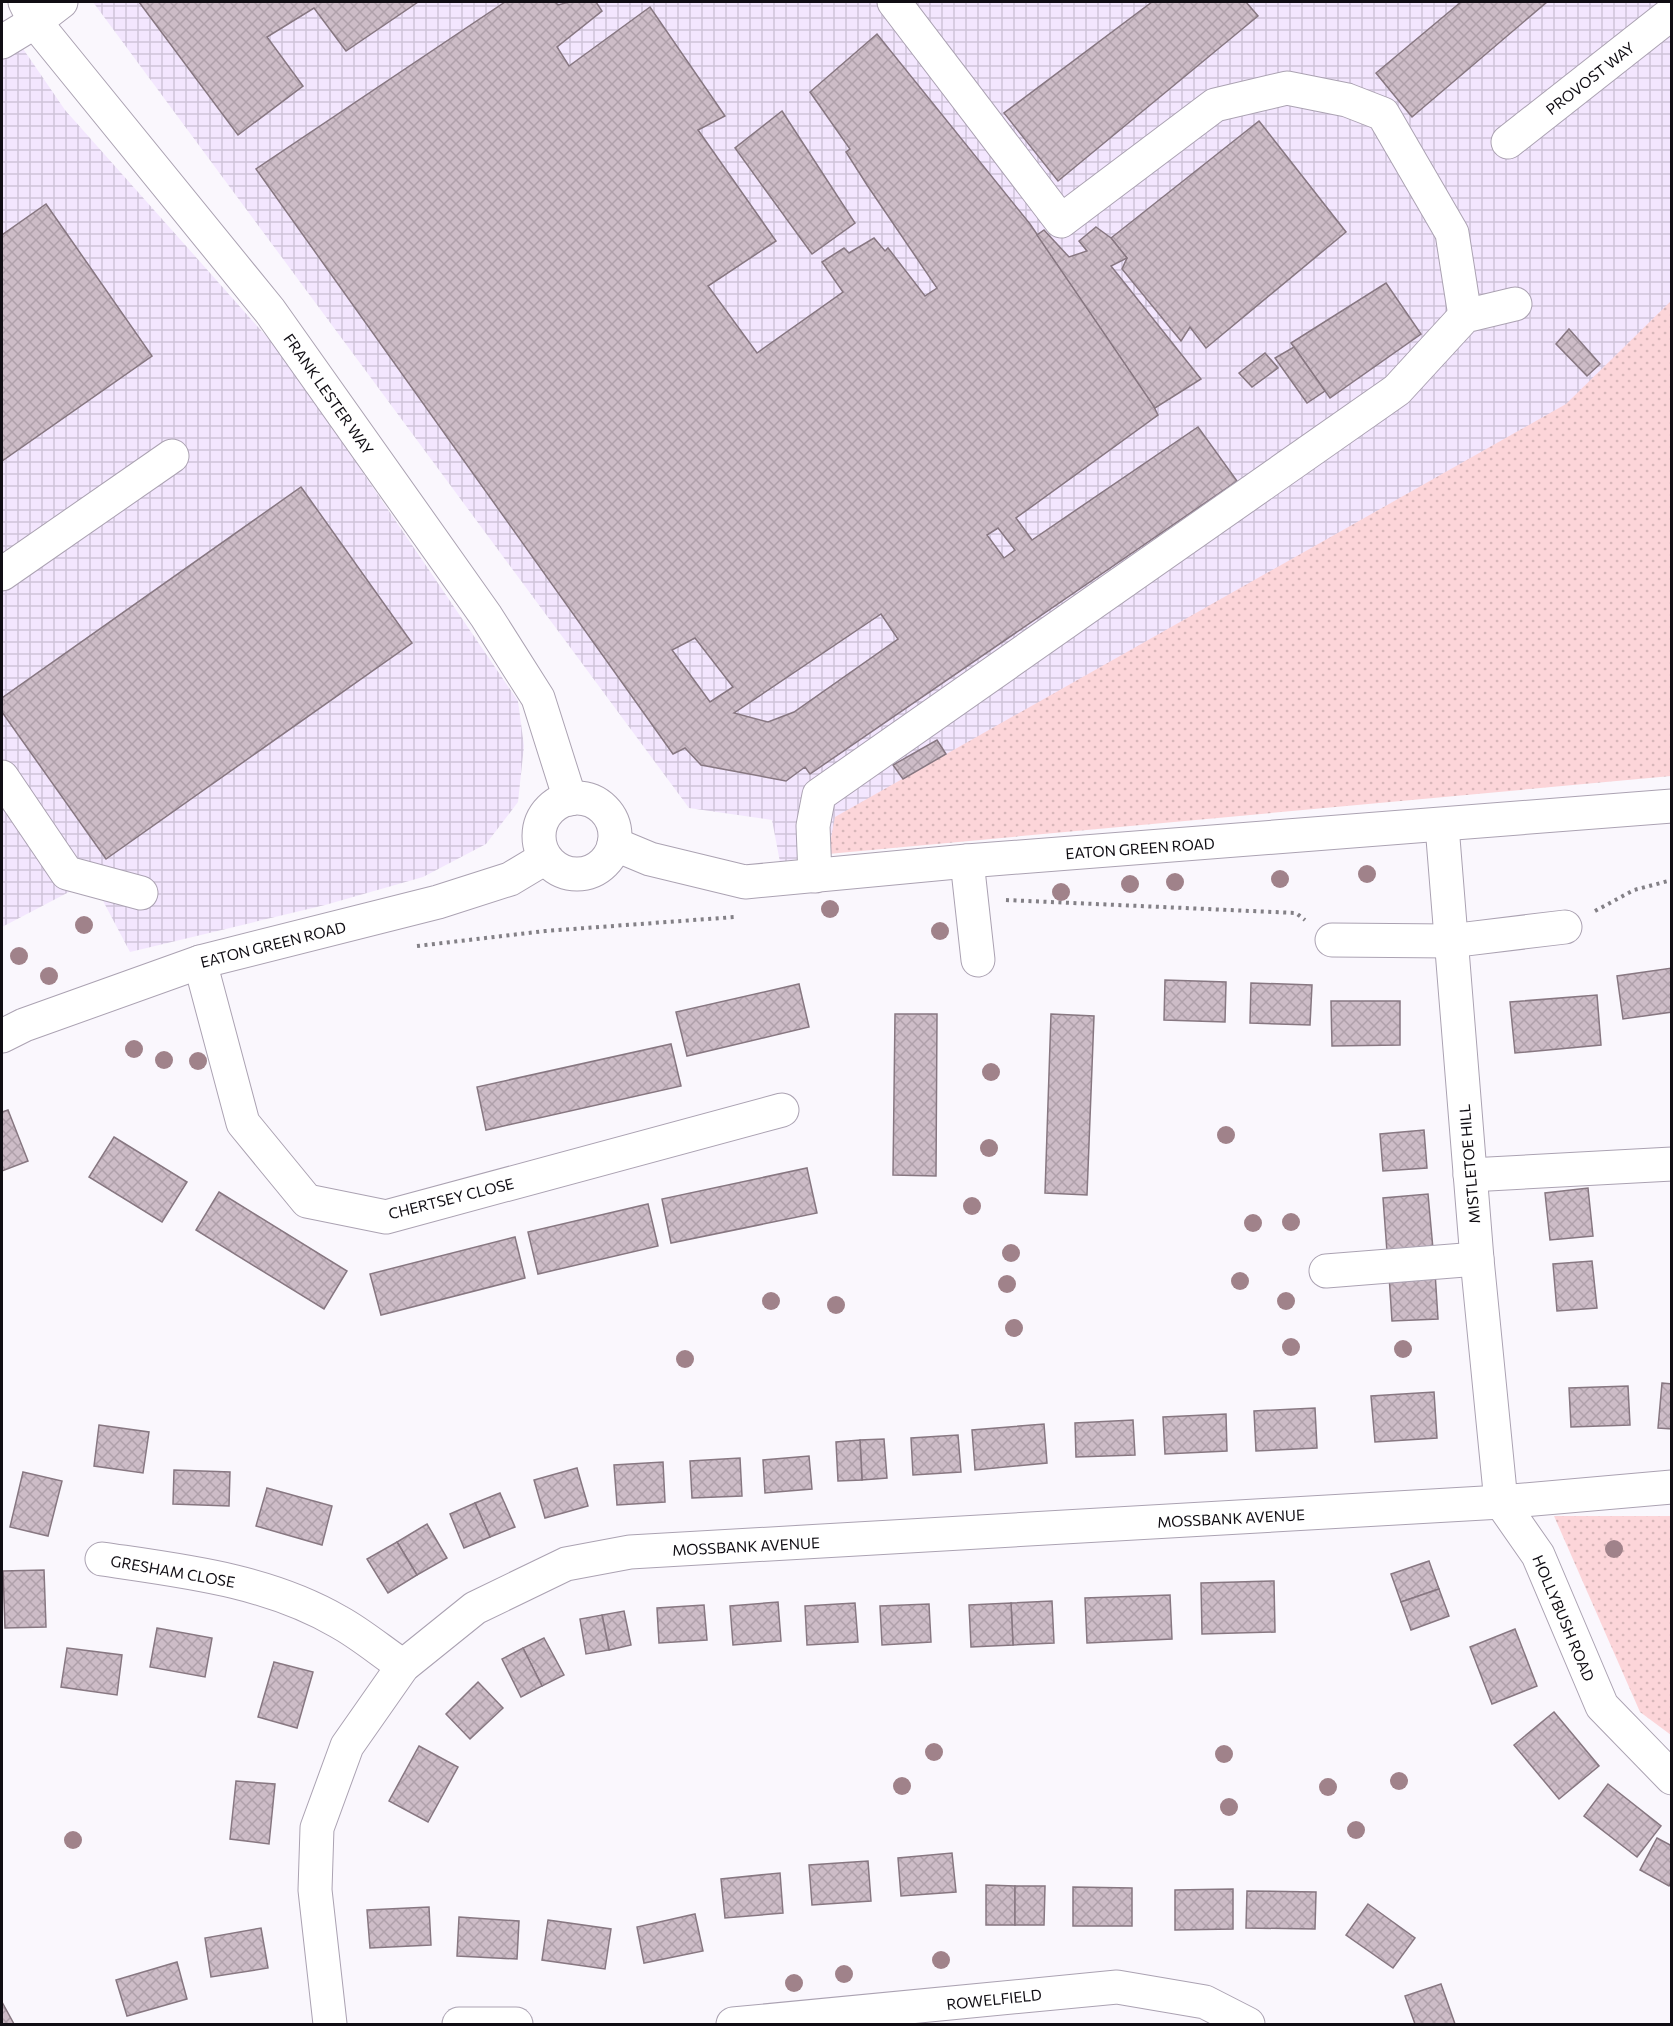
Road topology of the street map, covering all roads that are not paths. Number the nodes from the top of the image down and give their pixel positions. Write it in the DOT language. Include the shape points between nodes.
graph roads {
  1 [pos="61,2"];
  2 [pos="894,2"];
  3 [pos="30,12"];
  4 [pos="1671,13"];
  5 [pos="2,42"];
  6 [pos="1508,142"];
  7 [pos="1515,304"];
  8 [pos="1465,316"];
  9 [pos="172,456"];
  10 [pos="2,574"];
  11 [pos="2,777"];
  12 [pos="570,799"];
  13 [pos="1671,807"];
  14 [pos="1442,826"];
  15 [pos="614,844"];
  16 [pos="544,858"];
  17 [pos="967,861"];
  18 [pos="815,876"];
  19 [pos="141,893"];
  20 [pos="1565,927"];
  21 [pos="1332,940"];
  22 [pos="1450,941"];
  23 [pos="978,960"];
  24 [pos="200,962"];
  25 [pos="2,1036"];
  26 [pos="782,1110"];
  27 [pos="1671,1164"];
  28 [pos="1470,1175"];
  29 [pos="1477,1259"];
  30 [pos="1326,1271"];
  31 [pos="1671,1487"];
  32 [pos="1501,1502"];
  33 [pos="102,1559"];
  34 [pos="403,1666"];
  35 [pos="1671,1778"];
  36 [pos="878,2017"];
  37 [pos="330,2025"];
  38 [pos="459,2025"];
  39 [pos="516,2025"];
  40 [pos="733,2025"];
  41 [pos="1248,2025"];
  1 -- 3 [label="street"];
  2 -- 8 [label="street" via="1061,221 1215,105 1287,88 1347,100 1383,114 1452,233"];
  3 -- 5 [label="street"];
  3 -- 12 [label="street, FRANK LESTER WAY" via="270,311 486,616 538,698"];
  4 -- 6 [label="street, PROVOST WAY"];
  7 -- 8 [label="street"];
  8 -- 18 [label="street" via="1397,390 819,795 813,826"];
  9 -- 10 [label="street"];
  11 -- 19 [label="street" via="67,873"];
  12 -- 15 [label="street" via="593,801 603,808 614,828"];
  12 -- 16 [label="street" via="558,802 541,821 538,833"];
  13 -- 14 [label="street, EATON GREEN ROAD"];
  14 -- 17 [label="street, EATON GREEN ROAD"];
  14 -- 22 [label="street, MISTLETOE HILL"];
  15 -- 16 [label="street" via="603,864 579,874 560,870"];
  15 -- 18 [label="street, EATON GREEN ROAD" via="650,859 745,882"];
  16 -- 24 [label="street, EATON GREEN ROAD" via="510,879 438,902"];
  17 -- 18 [label="street, EATON GREEN ROAD"];
  17 -- 23 [label="street"];
  20 -- 22 [label="street"];
  21 -- 22 [label="street"];
  22 -- 28 [label="street, MISTLETOE HILL"];
  24 -- 25 [label="street, EATON GREEN ROAD"];
  24 -- 26 [label="street, CHERTSEY CLOSE" via="243,1124 307,1201 386,1217"];
  27 -- 28 [label="street"];
  28 -- 29 [label="street, MISTLETOE HILL"];
  29 -- 30 [label="street"];
  29 -- 32 [label="street, MISTLETOE HILL"];
  31 -- 32 [label="street"];
  32 -- 34 [label="street, MOSSBANK AVENUE" via="630,1552 566,1564 475,1608"];
  32 -- 35 [label="street, HOLLYBUSH ROAD" via="1538,1556 1602,1706"];
  33 -- 34 [label="street, GRESHAM CLOSE" via="205,1574 272,1592 339,1622"];
  34 -- 37 [label="street, MOSSBANK AVENUE" via="347,1746 317,1828 315,1890"];
  36 -- 40 [label="street, ROWELFIELD"];
  36 -- 41 [label="street, ROWELFIELD" via="1117,1987 1205,2002"];
  38 -- 39 [label="street"];
}
